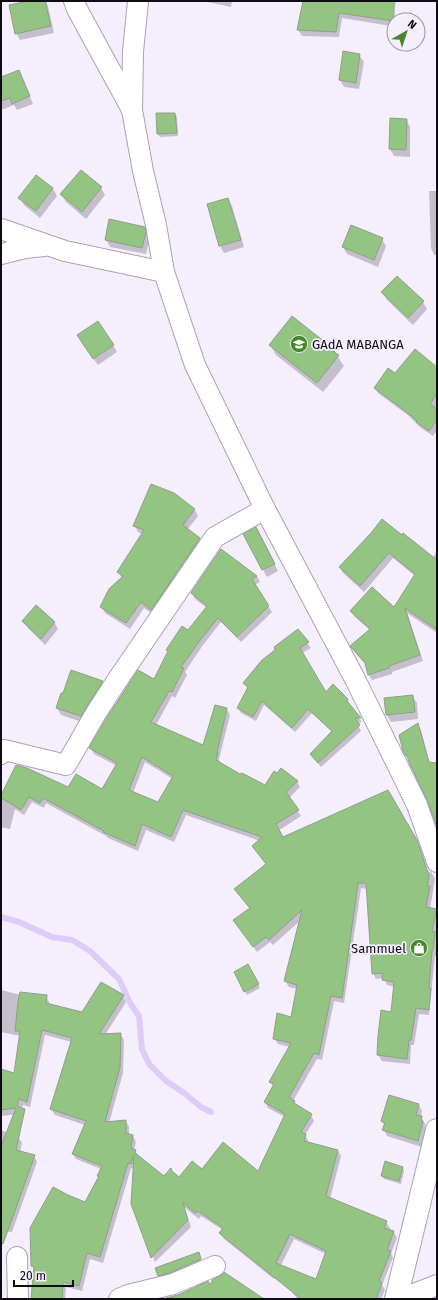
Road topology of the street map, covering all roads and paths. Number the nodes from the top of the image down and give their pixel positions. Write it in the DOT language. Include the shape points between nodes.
graph roads {
  1 [pos="74,1"];
  2 [pos="138,1"];
  3 [pos="132,110"];
  4 [pos="1,229"];
  5 [pos="54,248"];
  6 [pos="1,254"];
  7 [pos="164,272"];
  8 [pos="265,509"];
  9 [pos="1,754"];
  10 [pos="437,862"];
  11 [pos="437,1130"];
  12 [pos="17,1257"];
  13 [pos="215,1266"];
  14 [pos="437,1285"];
  15 [pos="18,1299"];
  16 [pos="119,1299"];
  17 [pos="396,1299"];
  18 [pos="401,1299"];
  1 -- 3 [label="street"];
  2 -- 3 [label="street" via="133,52"];
  3 -- 7 [label="street"];
  4 -- 5 [label="street"];
  5 -- 6 [label="street" via="25,248"];
  5 -- 7 [label="street"];
  7 -- 8 [label="street" via="196,365"];
  8 -- 9 [label="street" via="215,537 103,702 66,765 4,750"];
  8 -- 10 [label="street" via="355,679 417,805"];
  11 -- 17 [label="street"];
  12 -- 15 [label="street"];
  13 -- 16 [label="street" via="173,1284"];
  14 -- 18 [label="street"];
}
